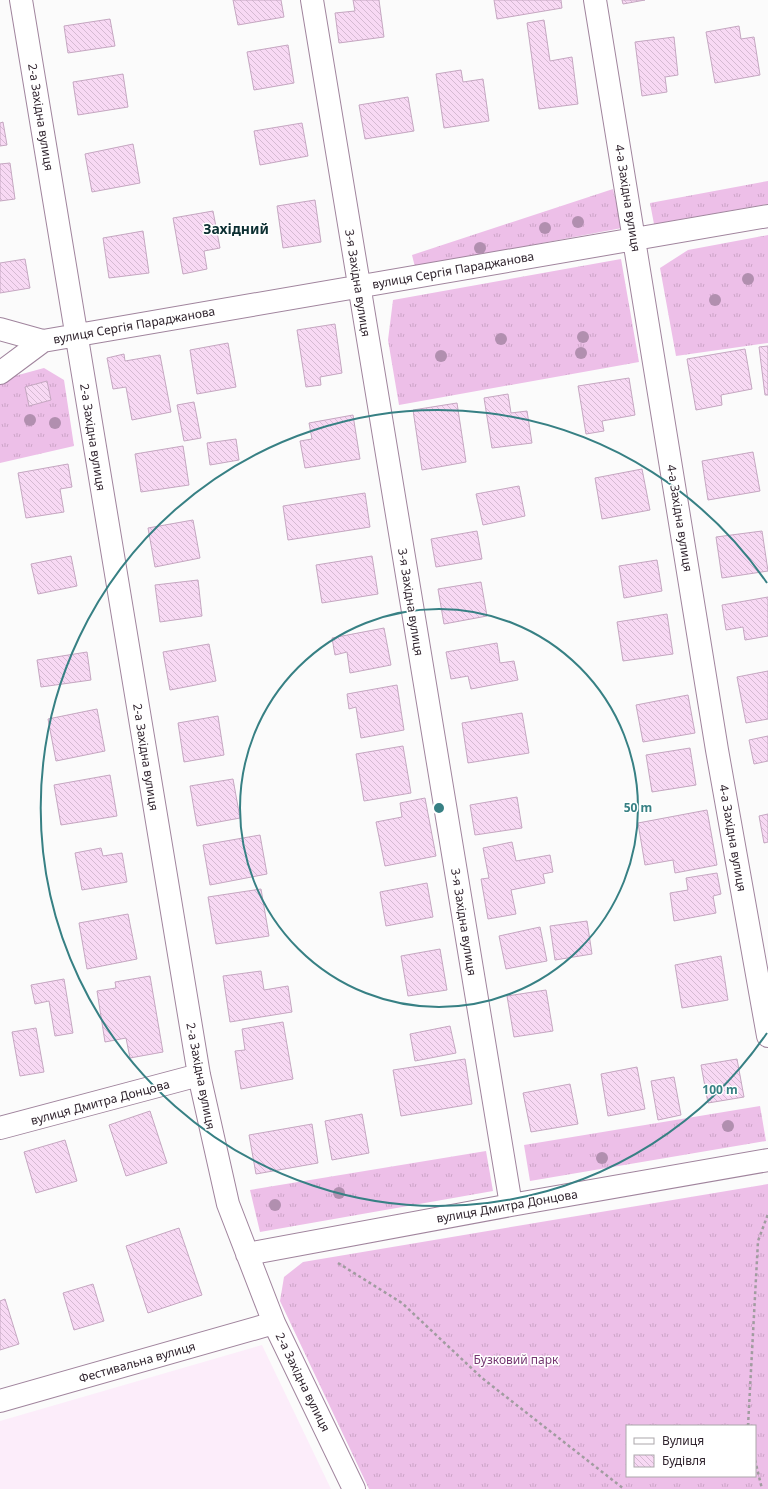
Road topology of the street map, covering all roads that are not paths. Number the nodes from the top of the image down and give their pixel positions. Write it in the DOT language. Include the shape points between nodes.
graph roads {
  1 [pos="21,0"];
  2 [pos="312,0"];
  3 [pos="595,0"];
  4 [pos="768,216"];
  5 [pos="635,238"];
  6 [pos="358,286"];
  7 [pos="0,329"];
  8 [pos="76,335"];
  9 [pos="43,341"];
  10 [pos="0,373"];
  11 [pos="768,1036"];
  12 [pos="199,1075"];
  13 [pos="0,1128"];
  14 [pos="768,1160"];
  15 [pos="511,1205"];
  16 [pos="247,1254"];
  17 [pos="274,1323"];
  18 [pos="0,1401"];
  19 [pos="354,1489"];
  1 -- 8 [label="street, 2-а Західна вулиця"];
  2 -- 6 [label="street, 3-я Західна вулиця"];
  3 -- 5 [label="street, 4-а Західна вулиця"];
  4 -- 5 [label="street, вулиця Сергія Параджанова"];
  5 -- 6 [label="street, вулиця Сергія Параджанова"];
  5 -- 11 [label="street, 4-а Західна вулиця" via="717,750"];
  6 -- 8 [label="street, вулиця Сергія Параджанова"];
  6 -- 15 [label="street, 3-я Західна вулиця"];
  7 -- 9 [label="street, вулиця Сергія Параджанова"];
  8 -- 9 [label="street, вулиця Сергія Параджанова"];
  8 -- 12 [label="street, 2-а Західна вулиця"];
  9 -- 10 [label="street, вулиця Сергія Параджанова"];
  12 -- 13 [label="street, вулиця Дмитра Донцова"];
  12 -- 16 [label="street, 2-а Західна вулиця" via="228,1204"];
  14 -- 15 [label="street, вулиця Дмитра Донцова"];
  15 -- 16 [label="street, вулиця Дмитра Донцова"];
  16 -- 17 [label="street, 2-а Західна вулиця"];
  17 -- 18 [label="street, Фестивальна вулиця"];
  17 -- 19 [label="street, 2-а Західна вулиця"];
}
